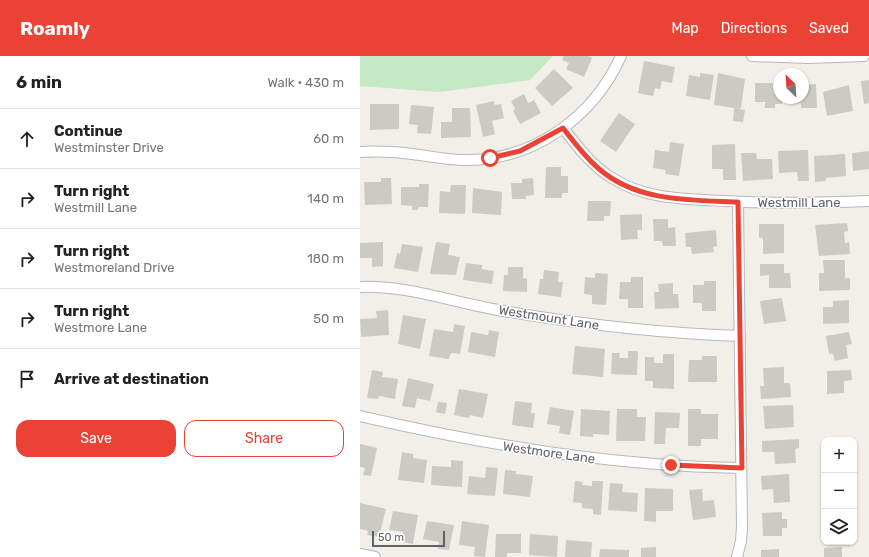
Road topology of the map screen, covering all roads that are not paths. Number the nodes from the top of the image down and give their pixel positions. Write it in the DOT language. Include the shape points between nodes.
graph roads {
  1 [pos="621,56"];
  2 [pos="752,56"];
  3 [pos="864,56"];
  4 [pos="563,128"];
  5 [pos="360,152"];
  6 [pos="869,201"];
  7 [pos="738,202"];
  8 [pos="360,287"];
  9 [pos="740,336"];
  10 [pos="360,416"];
  11 [pos="742,468"];
  12 [pos="360,554"];
  13 [pos="375,557"];
  14 [pos="737,557"];
  1 -- 4 [label="street" via="599,94 584,111"];
  2 -- 3 [label="street"];
  4 -- 5 [label="street" via="520,151 490,158 458,160 401,153"];
  4 -- 7 [label="street, Westmill Lane" via="598,168 628,186 666,198"];
  6 -- 7 [label="street, Westmill Lane"];
  7 -- 9 [label="street"];
  8 -- 9 [label="street, Westmount Lane" via="393,289 497,310 615,327"];
  9 -- 11 [label="street"];
  10 -- 11 [label="street, Westmore Lane" via="434,433 540,452 658,464"];
  11 -- 14 [label="street" via="742,534"];
  12 -- 13 [label="street"];
}
